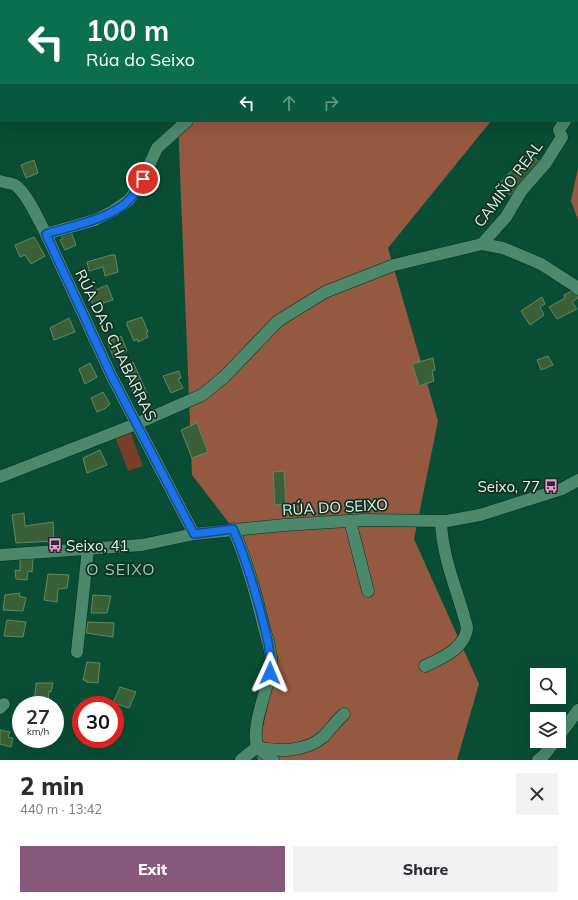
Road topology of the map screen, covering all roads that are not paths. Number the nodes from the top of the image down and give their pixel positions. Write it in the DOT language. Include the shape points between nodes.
graph roads {
  1 [pos="186,122"];
  2 [pos="564,122"];
  3 [pos="0,182"];
  4 [pos="46,234"];
  5 [pos="482,244"];
  6 [pos="578,289"];
  7 [pos="136,424"];
  8 [pos="0,477"];
  9 [pos="578,480"];
  10 [pos="350,521"];
  11 [pos="441,521"];
  12 [pos="233,529"];
  13 [pos="194,534"];
  14 [pos="88,549"];
  15 [pos="0,555"];
  16 [pos="368,591"];
  17 [pos="77,652"];
  18 [pos="425,666"];
  19 [pos="578,710"];
  20 [pos="344,714"];
  21 [pos="566,726"];
  22 [pos="257,747"];
  23 [pos="550,748"];
  24 [pos="242,760"];
  25 [pos="273,760"];
  26 [pos="538,760"];
  1 -- 4 [label="street" via="157,148 143,179 129,200 95,220"];
  2 -- 5 [label="street, CAMIÑO REAL" via="559,130 562,136 545,164 522,190 506,217"];
  3 -- 4 [label="street, RÚA DAS CHABARRAS" via="15,185 22,192"];
  4 -- 7 [label="street, RÚA DAS CHABARRAS"];
  5 -- 6 [label="street, CAMIÑO REAL" via="503,248 541,264"];
  5 -- 7 [label="street, CAMIÑO REAL" via="394,265 325,292 278,321 224,377 202,395"];
  7 -- 8 [label="street, CAMIÑO REAL"];
  7 -- 13 [label="street, RÚA DAS CHABARRAS"];
  9 -- 11 [label="street, RÚA DO SEIXO" via="562,489 480,516"];
  10 -- 11 [label="street, RÚA DO SEIXO"];
  10 -- 12 [label="street, RÚA DO SEIXO"];
  10 -- 16 [label="street"];
  11 -- 18 [label="street" via="443,544 451,576 468,627 462,642 456,648"];
  12 -- 13 [label="street, RÚA DO SEIXO"];
  12 -- 22 [label="street" via="260,608 271,662 256,731"];
  13 -- 14 [label="street, RÚA DO SEIXO" via="142,545"];
  14 -- 15 [label="street, RÚA DO SEIXO"];
  14 -- 17 [label="street"];
  19 -- 21 [label="street"];
  20 -- 22 [label="street" via="322,737 311,744 290,750"];
  22 -- 24 [label="street"];
  22 -- 25 [label="street"];
  23 -- 26 [label="street"];
}
